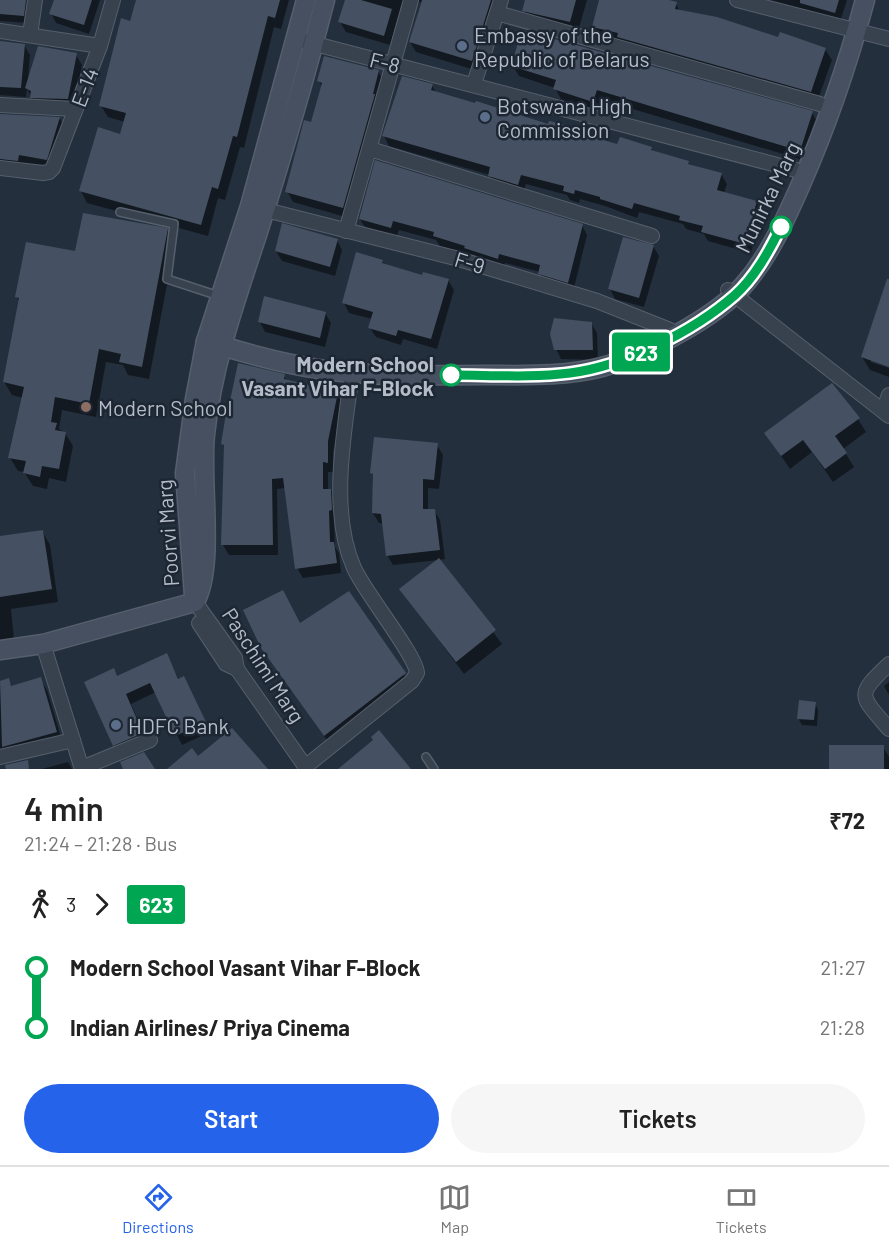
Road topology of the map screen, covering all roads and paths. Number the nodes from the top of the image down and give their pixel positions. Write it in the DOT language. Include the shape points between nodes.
graph roads {
  1 [pos="35,0"];
  2 [pos="113,0"];
  3 [pos="306,0"];
  4 [pos="325,0"];
  5 [pos="411,0"];
  6 [pos="737,0"];
  7 [pos="854,0"];
  8 [pos="865,0"];
  9 [pos="781,5"];
  10 [pos="499,7"];
  11 [pos="851,30"];
  12 [pos="0,31"];
  13 [pos="30,35"];
  14 [pos="889,39"];
  15 [pos="305,41"];
  16 [pos="100,46"];
  17 [pos="392,63"];
  18 [pos="474,84"];
  19 [pos="820,104"];
  20 [pos="0,105"];
  21 [pos="75,110"];
  22 [pos="370,149"];
  23 [pos="0,168"];
  24 [pos="796,170"];
  25 [pos="258,208"];
  26 [pos="120,212"];
  27 [pos="346,231"];
  28 [pos="652,236"];
  29 [pos="731,292"];
  30 [pos="221,297"];
  31 [pos="670,330"];
  32 [pos="215,339"];
  33 [pos="352,373"];
  34 [pos="889,395"];
  35 [pos="886,413"];
  36 [pos="191,603"];
  37 [pos="43,644"];
  38 [pos="0,650"];
  39 [pos="889,664"];
  40 [pos="889,729"];
  41 [pos="73,740"];
  42 [pos="150,740"];
  43 [pos="0,757"];
  44 [pos="426,757"];
  45 [pos="306,768"];
  46 [pos="82,769"];
  47 [pos="434,769"];
  1 -- 13 [label="street"];
  2 -- 16 [label="street, E-14"];
  3 -- 15 [label="street, Poorvi Marg"];
  4 -- 15 [label="street, Poorvi Marg"];
  5 -- 17 [label="street"];
  6 -- 9 [label="street"];
  7 -- 11 [label="street, Munirka Marg"];
  8 -- 11 [label="street, Munirka Marg"];
  9 -- 11 [label="street"];
  10 -- 18 [label="street"];
  10 -- 19 [label="street"];
  11 -- 14 [label="street"];
  11 -- 19 [label="street, Munirka Marg"];
  11 -- 29 [label="street, Munirka Marg" via="815,153 788,213 759,266"];
  12 -- 13 [label="street"];
  13 -- 16 [label="street"];
  15 -- 17 [label="street, F-8"];
  15 -- 25 [label="street, Poorvi Marg"];
  16 -- 21 [label="street, E-14"];
  17 -- 18 [label="street, F-8"];
  17 -- 22 [label="street"];
  18 -- 24 [label="street, F-8"];
  19 -- 24 [label="street, Munirka Marg"];
  20 -- 21 [label="street"];
  21 -- 23 [label="street, E-14" via="49,172"];
  22 -- 27 [label="street"];
  22 -- 28 [label="street"];
  24 -- 29 [label="street, Munirka Marg" via="754,259"];
  25 -- 27 [label="street, F-9"];
  25 -- 30 [label="street, Poorvi Marg"];
  25 -- 32 [label="street, Poorvi Marg"];
  26 -- 30 [label="lane" via="174,224 167,279"];
  27 -- 31 [label="street, F-9" via="430,251 553,288"];
  29 -- 31 [label="street, Munirka Marg"];
  29 -- 33 [label="street, Munirka Marg" via="679,332 602,367 545,375"];
  29 -- 35 [label="street"];
  30 -- 32 [label="street, Poorvi Marg"];
  31 -- 32 [label="street, Munirka Marg" via="606,360 553,367 343,365"];
  32 -- 33 [label="street, Munirka Marg" via="292,363"];
  32 -- 36 [label="street, Poorvi Marg" via="195,399 185,473"];
  33 -- 45 [label="street" via="341,480 345,538 353,566 368,595 413,660 417,674"];
  34 -- 35 [label="street"];
  36 -- 37 [label="street"];
  36 -- 45 [label="street, Paschimi Marg" via="226,664 237,669"];
  37 -- 38 [label="street"];
  37 -- 41 [label="street"];
  39 -- 40 [label="street" via="864,692 868,704"];
  41 -- 43 [label="street"];
  41 -- 46 [label="street"];
  42 -- 46 [label="street"];
  44 -- 47 [label="lane"];
}
